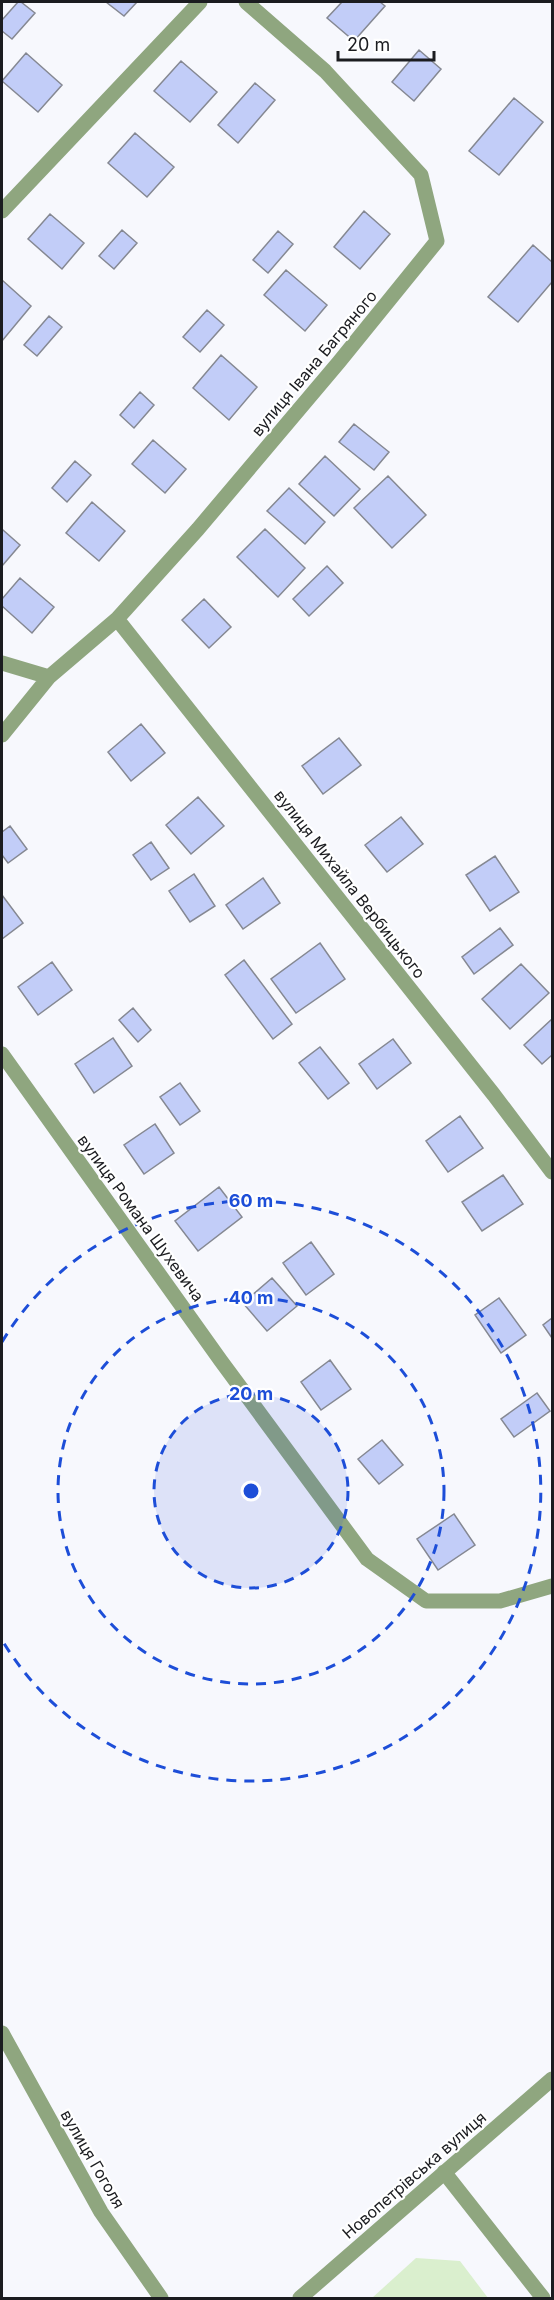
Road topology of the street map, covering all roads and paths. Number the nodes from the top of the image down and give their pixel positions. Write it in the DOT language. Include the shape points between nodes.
graph roads {
  1 [pos="200,2"];
  2 [pos="246,2"];
  3 [pos="2,211"];
  4 [pos="117,619"];
  5 [pos="2,663"];
  6 [pos="49,677"];
  7 [pos="2,735"];
  8 [pos="2,1054"];
  9 [pos="552,1172"];
  10 [pos="552,1586"];
  11 [pos="2,2032"];
  12 [pos="552,2079"];
  13 [pos="444,2172"];
  14 [pos="161,2298"];
  15 [pos="300,2298"];
  16 [pos="543,2298"];
  1 -- 3 [label="street"];
  2 -- 4 [label="street, вулиця Івана Багряного" via="325,71 421,175 437,241 198,529"];
  4 -- 6 [label="street, вулиця Івана Багряного"];
  4 -- 9 [label="street, вулиця Михайла Вербицького"];
  5 -- 6 [label="street"];
  6 -- 7 [label="street, вулиця Івана Багряного"];
  8 -- 10 [label="street, вулиця Романа Шухевича" via="367,1559 426,1601 500,1601"];
  11 -- 14 [label="street, вулиця Гоголя" via="101,2212"];
  12 -- 13 [label="street, Новопетрівська вулиця"];
  13 -- 15 [label="street, Новопетрівська вулиця"];
  13 -- 16 [label="street"];
}
